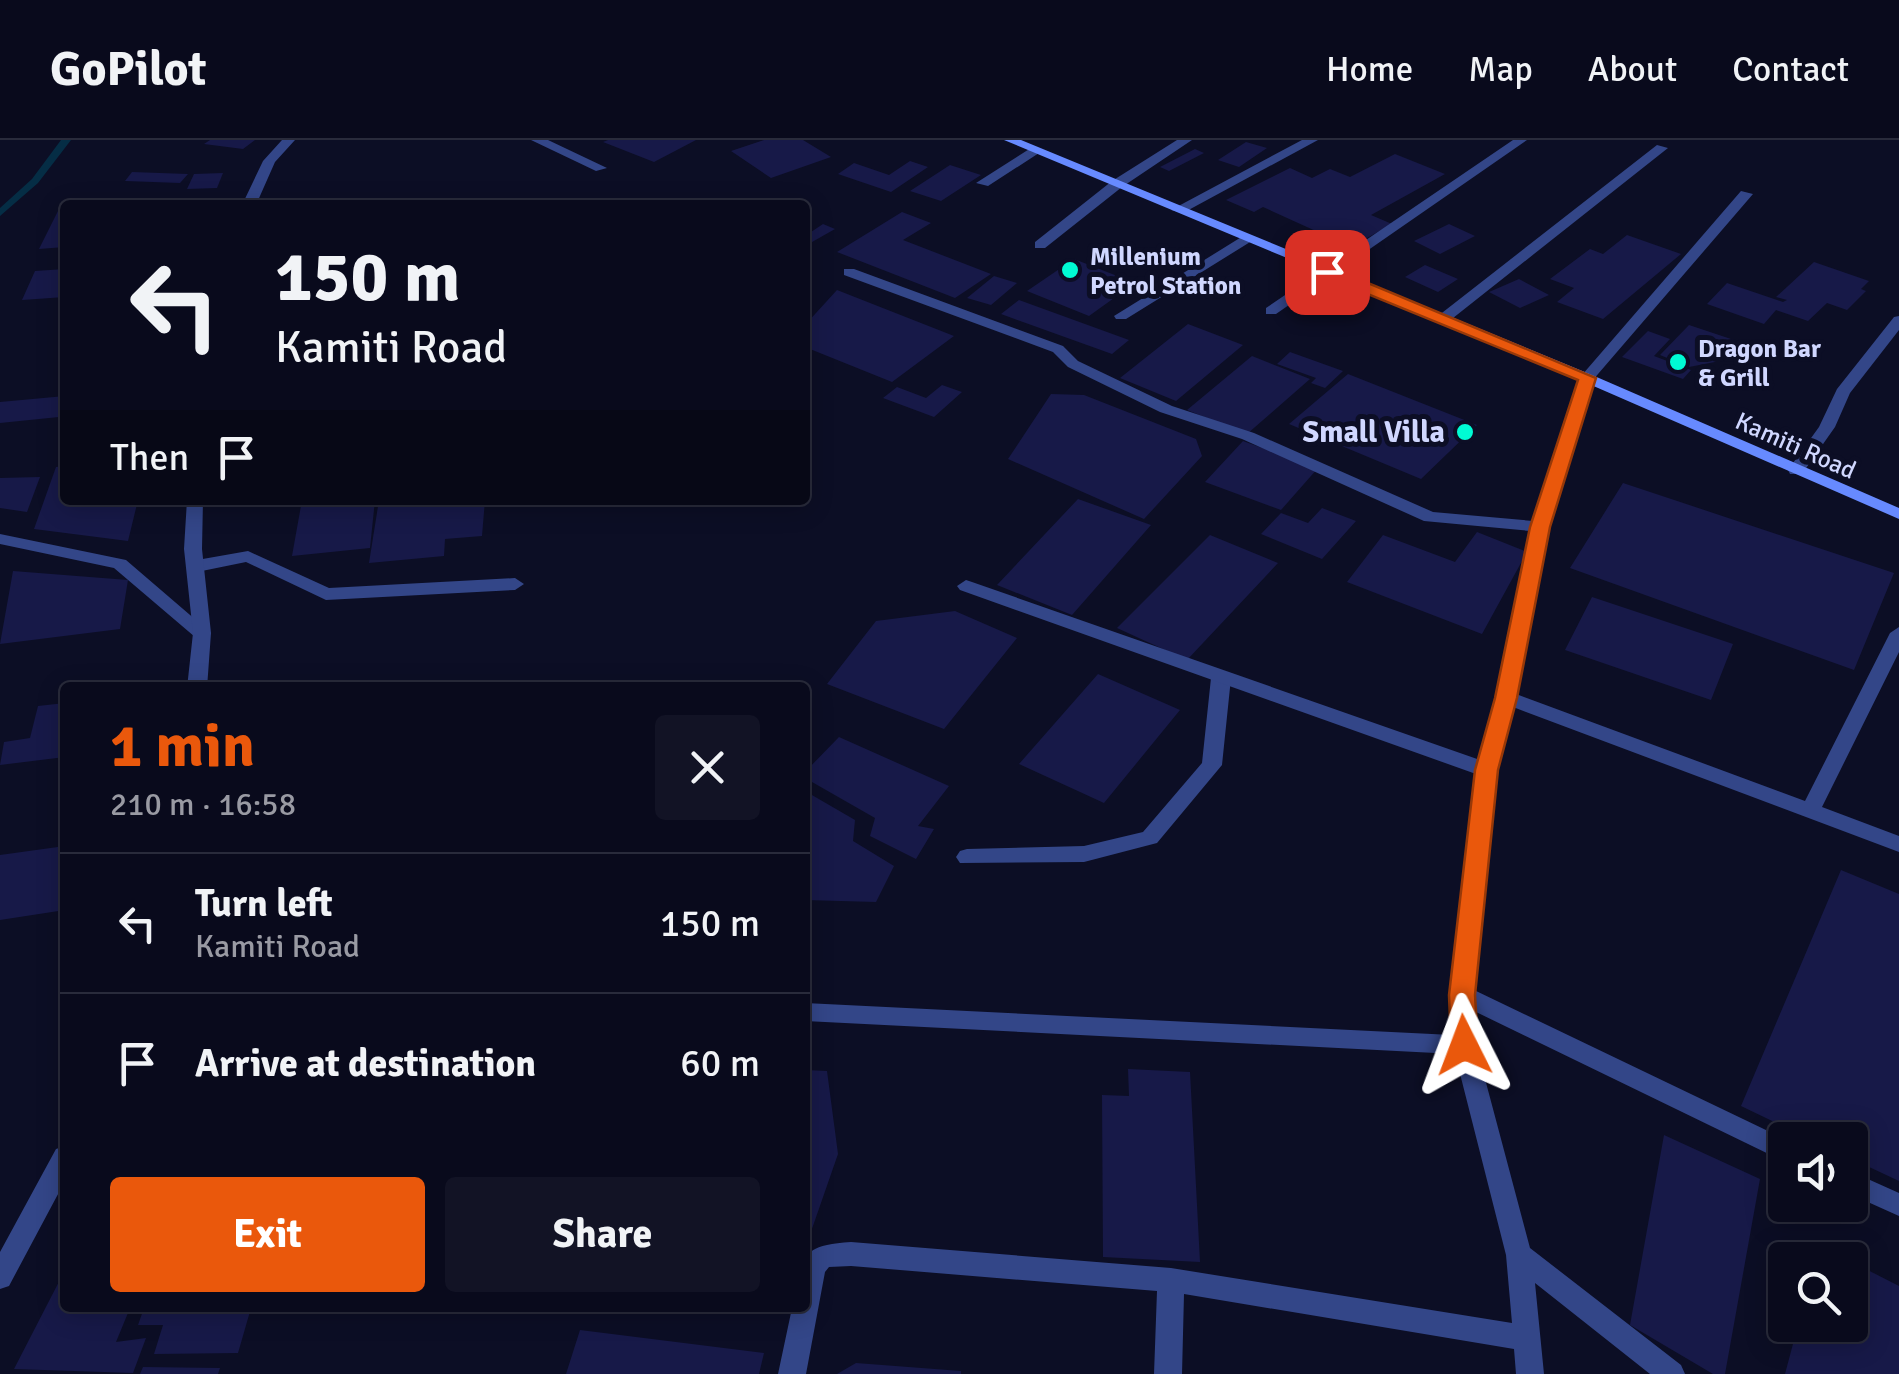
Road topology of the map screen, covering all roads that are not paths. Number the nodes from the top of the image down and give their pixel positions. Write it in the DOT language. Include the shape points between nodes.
graph roads {
  1 [pos="289,140"];
  2 [pos="537,140"];
  3 [pos="1010,140"];
  4 [pos="1186,140"];
  5 [pos="1312,140"];
  6 [pos="1521,140"];
  7 [pos="1662,148"];
  8 [pos="1034,150"];
  9 [pos="601,168"];
  10 [pos="983,183"];
  11 [pos="1117,184"];
  12 [pos="1746,194"];
  13 [pos="250,200"];
  14 [pos="1178,210"];
  15 [pos="1248,238"];
  16 [pos="1040,245"];
  17 [pos="849,272"];
  18 [pos="1327,272"];
  19 [pos="1271,311"];
  20 [pos="1121,316"];
  21 [pos="1443,319"];
  22 [pos="1899,320"];
  23 [pos="1587,378"];
  24 [pos="1796,470"];
  25 [pos="195,505"];
  26 [pos="1899,514"];
  27 [pos="1540,527"];
  28 [pos="0,538"];
  29 [pos="197,566"];
  30 [pos="515,584"];
  31 [pos="966,586"];
  32 [pos="202,633"];
  33 [pos="1899,633"];
  34 [pos="1221,678"];
  35 [pos="197,682"];
  36 [pos="1506,698"];
  37 [pos="1487,770"];
  38 [pos="1810,810"];
  39 [pos="1899,844"];
  40 [pos="967,857"];
  41 [pos="1462,995"];
  42 [pos="810,1012"];
  43 [pos="1464,1045"];
  44 [pos="1768,1142"];
  45 [pos="60,1166"];
  46 [pos="1868,1190"];
  47 [pos="1899,1205"];
  48 [pos="1518,1255"];
  49 [pos="0,1277"];
  50 [pos="1171,1280"];
  51 [pos="810,1282"];
  52 [pos="804,1312"];
  53 [pos="1526,1338"];
  54 [pos="792,1374"];
  55 [pos="1168,1374"];
  56 [pos="1530,1374"];
  57 [pos="1671,1374"];
  1 -- 13 [label="street" via="269,161"];
  2 -- 9 [label="street"];
  3 -- 8 [label="main road, Kamiti Road"];
  4 -- 11 [label="street"];
  5 -- 14 [label="street"];
  6 -- 18 [label="street"];
  7 -- 21 [label="street"];
  8 -- 10 [label="street"];
  8 -- 11 [label="main road, Kamiti Road"];
  11 -- 14 [label="main road, Kamiti Road"];
  11 -- 16 [label="street"];
  12 -- 23 [label="street"];
  14 -- 15 [label="main road, Kamiti Road"];
  15 -- 18 [label="main road, Kamiti Road"];
  15 -- 20 [label="street"];
  17 -- 27 [label="street" via="1058,349 1073,364 1166,409 1248,436 1430,516"];
  18 -- 19 [label="street"];
  18 -- 21 [label="main road, Kamiti Road"];
  21 -- 23 [label="main road, Kamiti Road"];
  22 -- 24 [label="street" via="1843,392"];
  23 -- 24 [label="main road, Kamiti Road"];
  23 -- 27 [label="street"];
  24 -- 26 [label="main road, Kamiti Road"];
  25 -- 29 [label="street"];
  27 -- 36 [label="street"];
  28 -- 32 [label="street" via="120,564"];
  29 -- 30 [label="street" via="248,556 326,594"];
  29 -- 32 [label="street"];
  31 -- 34 [label="street"];
  32 -- 35 [label="street"];
  33 -- 38 [label="street"];
  34 -- 37 [label="street"];
  34 -- 40 [label="street" via="1212,766 1150,838 1084,854"];
  36 -- 37 [label="street"];
  36 -- 38 [label="street"];
  37 -- 41 [label="street"];
  38 -- 39 [label="street"];
  41 -- 43 [label="street"];
  41 -- 44 [label="street"];
  42 -- 43 [label="street"];
  43 -- 48 [label="street"];
  45 -- 49 [label="street"];
  46 -- 47 [label="street"];
  48 -- 53 [label="street"];
  48 -- 57 [label="street"];
  50 -- 51 [label="street" via="851,1254 822,1256"];
  50 -- 53 [label="street"];
  50 -- 55 [label="street"];
  52 -- 54 [label="street"];
  53 -- 56 [label="street"];
}
